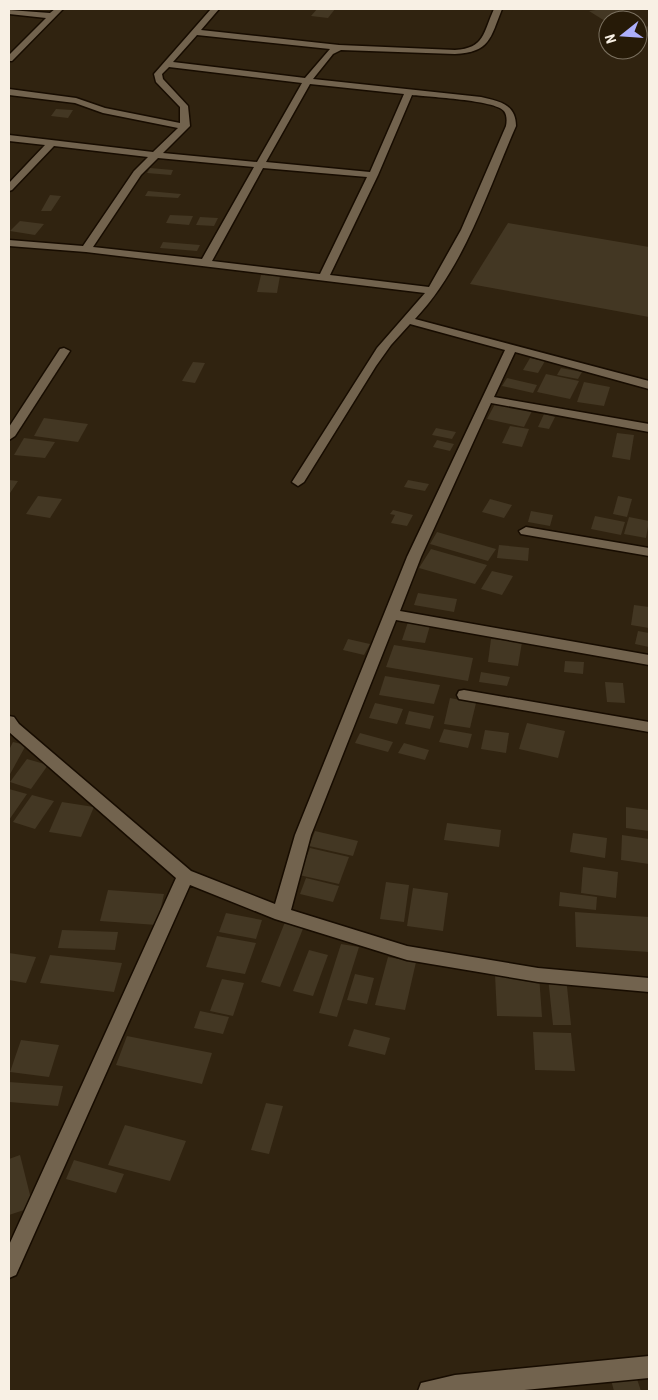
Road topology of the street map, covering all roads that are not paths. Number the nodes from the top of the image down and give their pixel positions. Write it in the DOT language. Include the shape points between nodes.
graph roads {
  1 [pos="59,9"];
  2 [pos="215,9"];
  3 [pos="498,9"];
  4 [pos="9,12"];
  5 [pos="52,16"];
  6 [pos="195,32"];
  7 [pos="339,47"];
  8 [pos="12,52"];
  9 [pos="9,59"];
  10 [pos="166,64"];
  11 [pos="306,82"];
  12 [pos="9,92"];
  13 [pos="409,93"];
  14 [pos="185,126"];
  15 [pos="9,138"];
  16 [pos="52,143"];
  17 [pos="154,155"];
  18 [pos="260,164"];
  19 [pos="373,175"];
  20 [pos="9,188"];
  21 [pos="9,243"];
  22 [pos="86,249"];
  23 [pos="205,263"];
  24 [pos="324,276"];
  25 [pos="432,291"];
  26 [pos="407,320"];
  27 [pos="510,348"];
  28 [pos="64,351"];
  29 [pos="649,385"];
  30 [pos="487,399"];
  31 [pos="649,428"];
  32 [pos="9,436"];
  33 [pos="298,482"];
  34 [pos="526,531"];
  35 [pos="649,552"];
  36 [pos="391,614"];
  37 [pos="649,660"];
  38 [pos="464,695"];
  39 [pos="649,727"];
  40 [pos="10,728"];
  41 [pos="185,876"];
  42 [pos="281,914"];
  43 [pos="649,985"];
  44 [pos="9,1268"];
  45 [pos="649,1367"];
  46 [pos="429,1391"];
  1 -- 5 [label="street"];
  2 -- 6 [label="street"];
  3 -- 7 [label="street" via="481,46 471,51"];
  4 -- 5 [label="street"];
  5 -- 8 [label="street"];
  6 -- 7 [label="street"];
  6 -- 10 [label="street"];
  7 -- 11 [label="street" via="330,52"];
  8 -- 9 [label="street"];
  10 -- 11 [label="street"];
  10 -- 14 [label="street" via="158,74 159,80 184,106"];
  11 -- 13 [label="street"];
  11 -- 18 [label="street"];
  12 -- 14 [label="street" via="76,101 103,110"];
  13 -- 19 [label="street"];
  13 -- 25 [label="street" via="495,102 513,116 455,252"];
  14 -- 17 [label="street"];
  15 -- 16 [label="street"];
  16 -- 17 [label="street"];
  16 -- 20 [label="street"];
  17 -- 18 [label="street"];
  17 -- 22 [label="street" via="137,174"];
  18 -- 19 [label="street"];
  18 -- 23 [label="street"];
  19 -- 24 [label="street"];
  21 -- 22 [label="street"];
  22 -- 23 [label="street"];
  23 -- 24 [label="street"];
  24 -- 25 [label="street"];
  25 -- 26 [label="street"];
  26 -- 27 [label="street"];
  26 -- 33 [label="street" via="382,348 354,389"];
  27 -- 29 [label="street"];
  27 -- 30 [label="street"];
  28 -- 32 [label="street"];
  30 -- 31 [label="street"];
  30 -- 36 [label="street"];
  34 -- 35 [label="street"];
  36 -- 37 [label="street"];
  36 -- 42 [label="street" via="303,835"];
  38 -- 39 [label="street"];
  40 -- 41 [label="street"];
  41 -- 42 [label="street"];
  41 -- 44 [label="street"];
  42 -- 43 [label="street" via="407,953 538,975"];
  45 -- 46 [label="street"];
}
